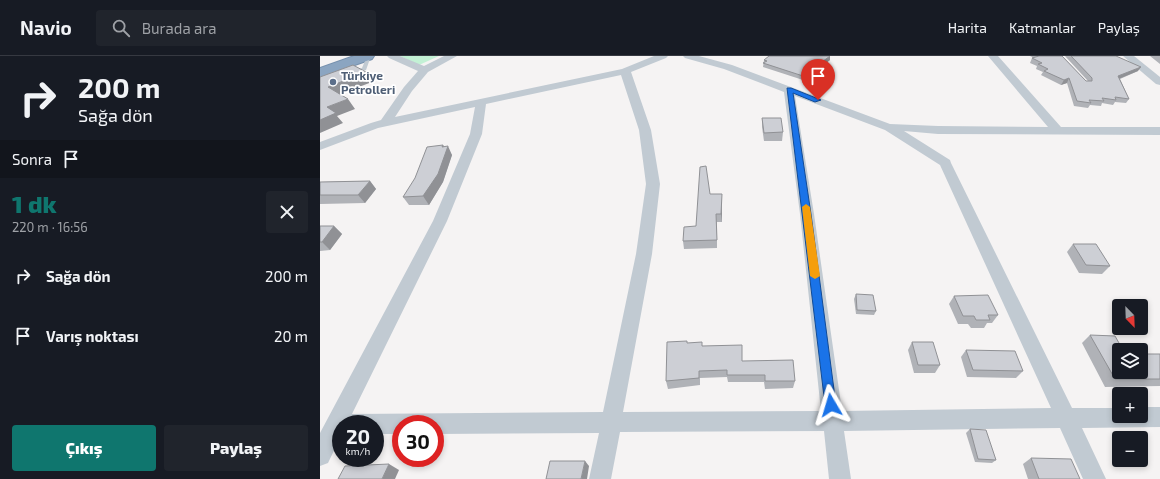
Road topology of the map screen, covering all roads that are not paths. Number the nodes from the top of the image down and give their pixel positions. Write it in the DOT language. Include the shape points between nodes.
graph roads {
  1 [pos="335,56"];
  2 [pos="368,56"];
  3 [pos="392,56"];
  4 [pos="452,56"];
  5 [pos="663,56"];
  6 [pos="688,56"];
  7 [pos="993,56"];
  8 [pos="1128,56"];
  9 [pos="320,61"];
  10 [pos="424,70"];
  11 [pos="625,71"];
  12 [pos="320,73"];
  13 [pos="349,75"];
  14 [pos="1160,82"];
  15 [pos="789,89"];
  16 [pos="481,102"];
  17 [pos="386,122"];
  18 [pos="888,127"];
  19 [pos="1058,130"];
  20 [pos="1160,131"];
  21 [pos="342,139"];
  22 [pos="320,146"];
  23 [pos="320,155"];
  24 [pos="344,415"];
  25 [pos="1065,417"];
  26 [pos="1160,417"];
  27 [pos="832,421"];
  28 [pos="611,423"];
  29 [pos="384,424"];
  30 [pos="332,436"];
  31 [pos="320,454"];
  32 [pos="600,479"];
  33 [pos="840,479"];
  34 [pos="1095,479"];
  1 -- 9 [label="highway"];
  2 -- 12 [label="highway"];
  2 -- 13 [label="lane" via="364,69"];
  3 -- 10 [label="street"];
  4 -- 10 [label="street"];
  5 -- 11 [label="street"];
  6 -- 15 [label="street"];
  7 -- 19 [label="street"];
  8 -- 14 [label="street"];
  10 -- 17 [label="street"];
  11 -- 16 [label="street"];
  11 -- 28 [label="street" via="646,130 653,184 644,254"];
  15 -- 18 [label="street"];
  15 -- 27 [label="street"];
  16 -- 17 [label="street"];
  16 -- 24 [label="street" via="476,134 440,221"];
  17 -- 21 [label="street"];
  18 -- 19 [label="street" via="938,130"];
  18 -- 25 [label="street" via="946,163"];
  19 -- 20 [label="street"];
  21 -- 22 [label="street"];
  21 -- 23 [label="street"];
  25 -- 26 [label="street"];
  25 -- 27 [label="street"];
  25 -- 34 [label="street"];
  27 -- 28 [label="street"];
  27 -- 33 [label="street"];
  28 -- 29 [label="street"];
  28 -- 32 [label="street"];
  30 -- 31 [label="street"];
}
